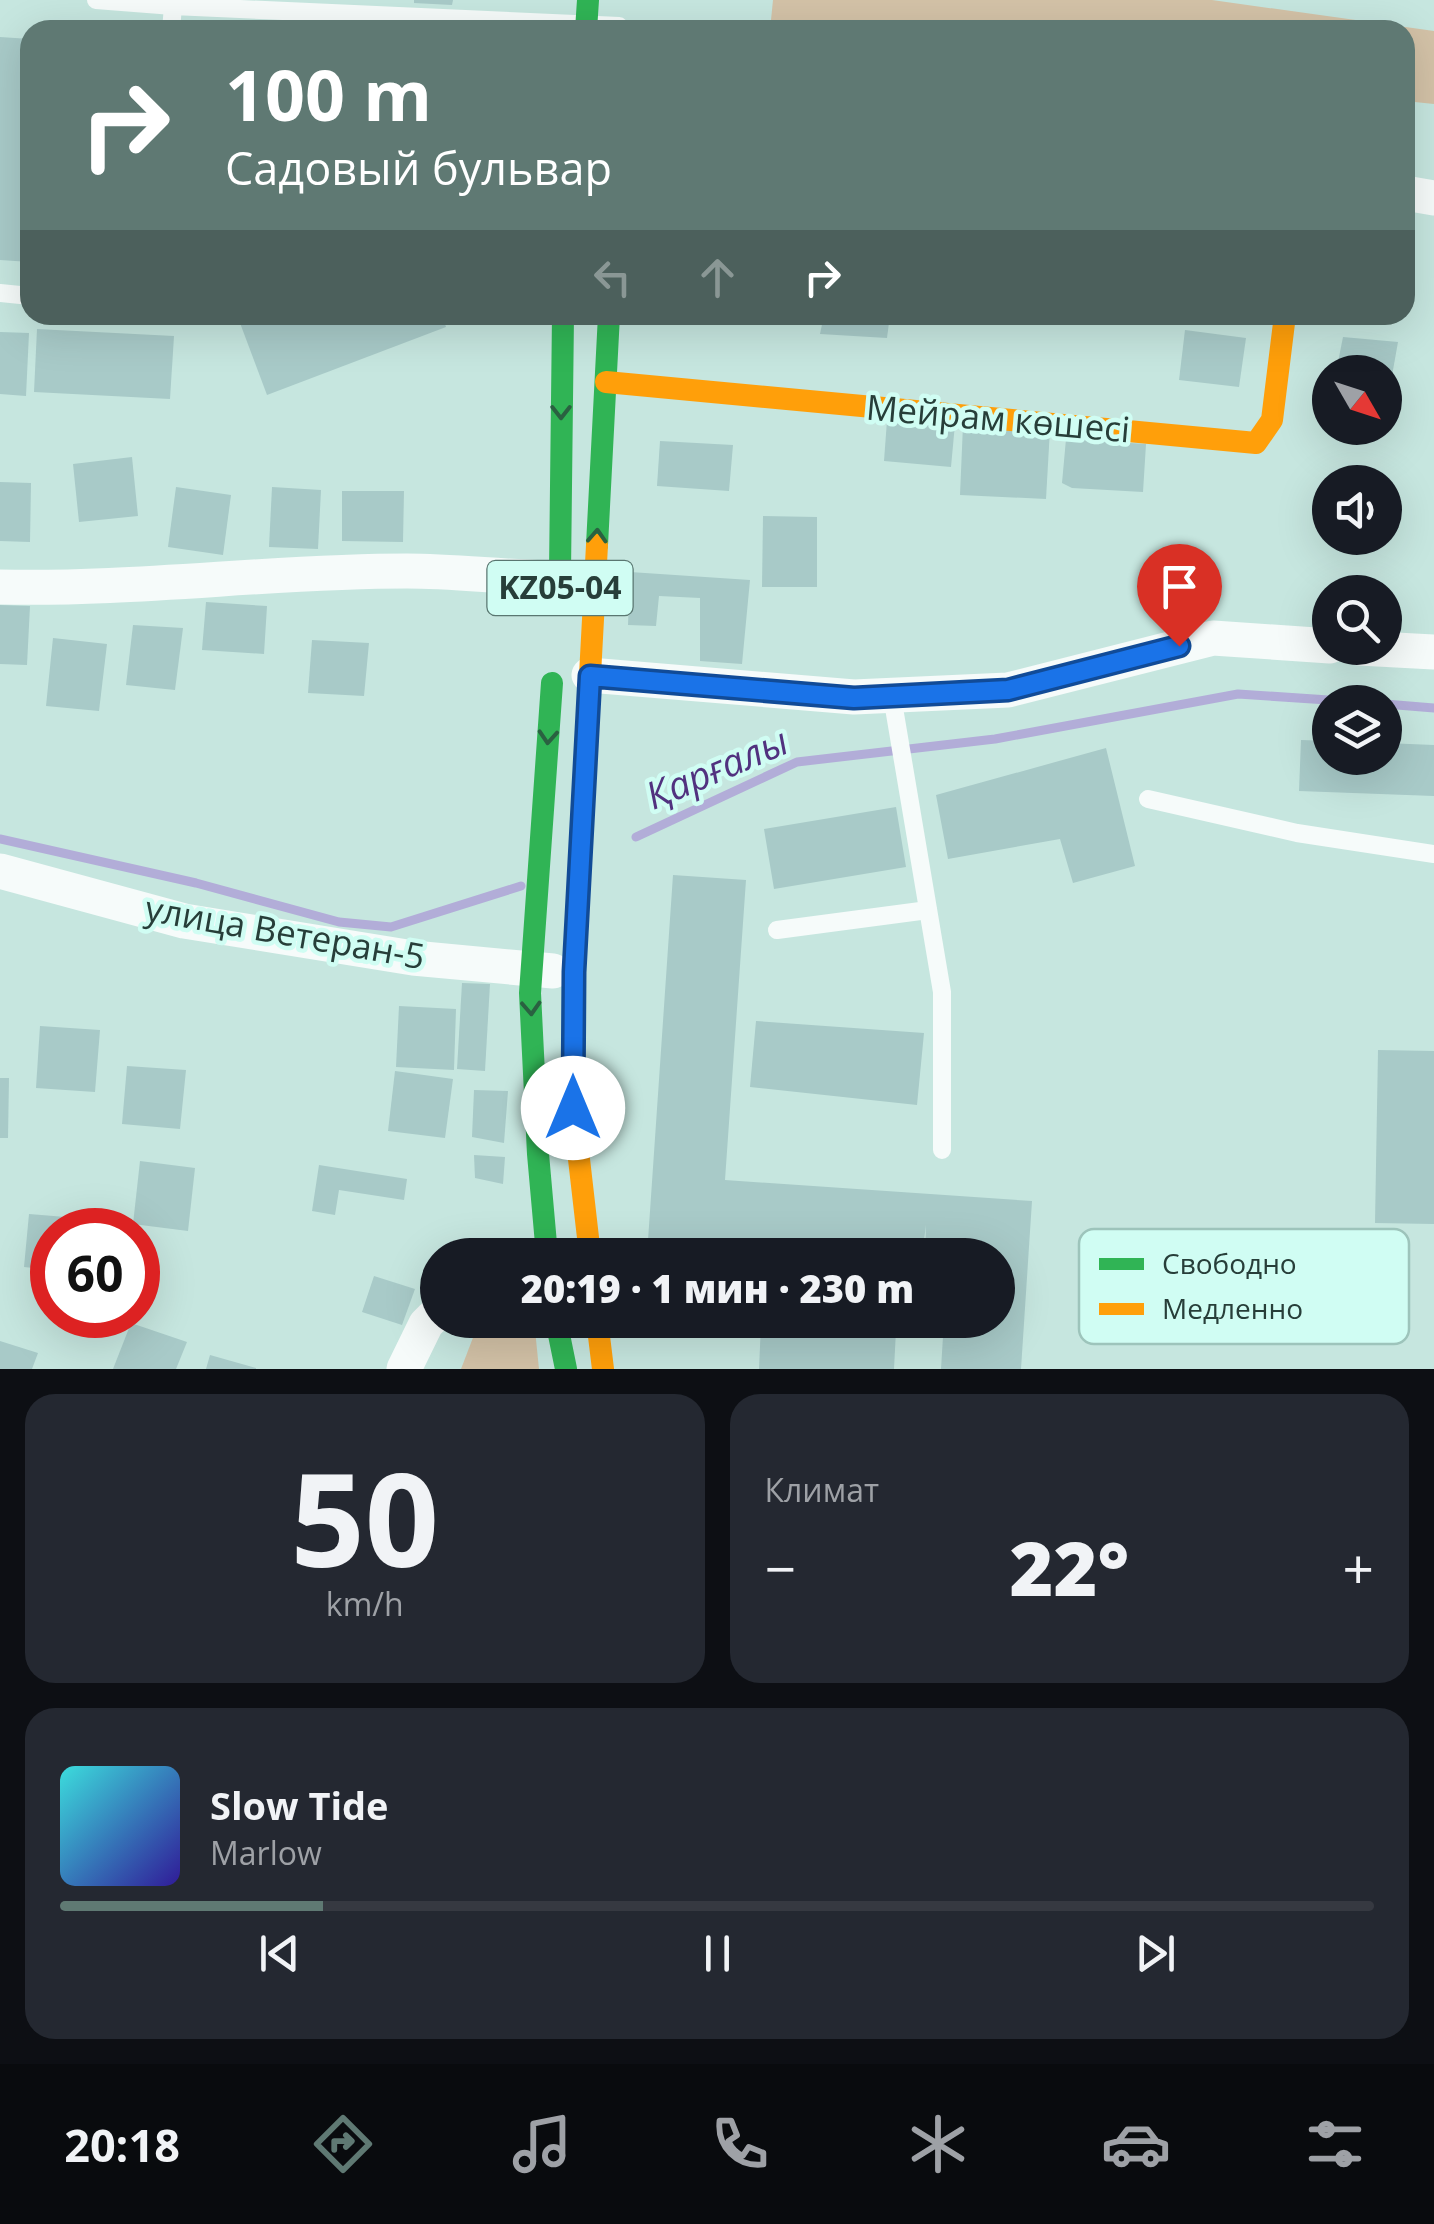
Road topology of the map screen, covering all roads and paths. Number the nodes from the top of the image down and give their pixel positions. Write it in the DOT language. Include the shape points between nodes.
graph roads {
  1 [pos="96,0"];
  2 [pos="172,6"];
  3 [pos="171,20"];
  4 [pos="396,20"];
  5 [pos="556,325"];
  6 [pos="608,325"];
  7 [pos="1284,325"];
  8 [pos="606,382"];
  9 [pos="0,587"];
  10 [pos="560,588"];
  11 [pos="1312,645"];
  12 [pos="1402,650"];
  13 [pos="1434,652"];
  14 [pos="554,654"];
  15 [pos="590,676"];
  16 [pos="892,696"];
  17 [pos="1148,798"];
  18 [pos="1434,854"];
  19 [pos="0,871"];
  20 [pos="928,910"];
  21 [pos="777,930"];
  22 [pos="530,970"];
  23 [pos="574,972"];
  24 [pos="942,1150"];
  25 [pos="545,1238"];
  26 [pos="588,1238"];
  27 [pos="420,1336"];
  28 [pos="560,1338"];
  29 [pos="600,1338"];
  30 [pos="603,1367"];
  31 [pos="404,1369"];
  32 [pos="566,1369"];
  1 -- 2 [label="lane"];
  2 -- 3 [label="lane"];
  2 -- 4 [label="lane"];
  5 -- 10 [label="main road, KZ05-04, one-way"];
  6 -- 8 [label="main road, KZ05-04"];
  7 -- 8 [label="main road, Мейрам көшесі" via="1272,420 1256,443"];
  15 -- 8 [label="main road, KZ05-04, one-way"];
  9 -- 10 [label="street" via="409,571 526,578"];
  11 -- 16 [label="street" via="1213,638 1008,690"];
  12 -- 13 [label="street"];
  14 -- 22 [label="main road, KZ05-04, one-way"];
  15 -- 16 [label="street"];
  15 -- 23 [label="main road, KZ05-04"];
  16 -- 20 [label="lane"];
  17 -- 18 [label="lane" via="1297,833"];
  19 -- 22 [label="street, улица Ветеран-5" via="184,921"];
  20 -- 21 [label="lane"];
  20 -- 24 [label="lane" via="942,992"];
  22 -- 23 [label="street, улица Ветеран-5"];
  22 -- 25 [label="main road, KZ05-04, one-way"];
  23 -- 26 [label="main road, KZ05-04" via="573,1108"];
  27 -- 31 [label="street"];
  28 -- 32 [label="main road"];
  29 -- 30 [label="main road"];
}
